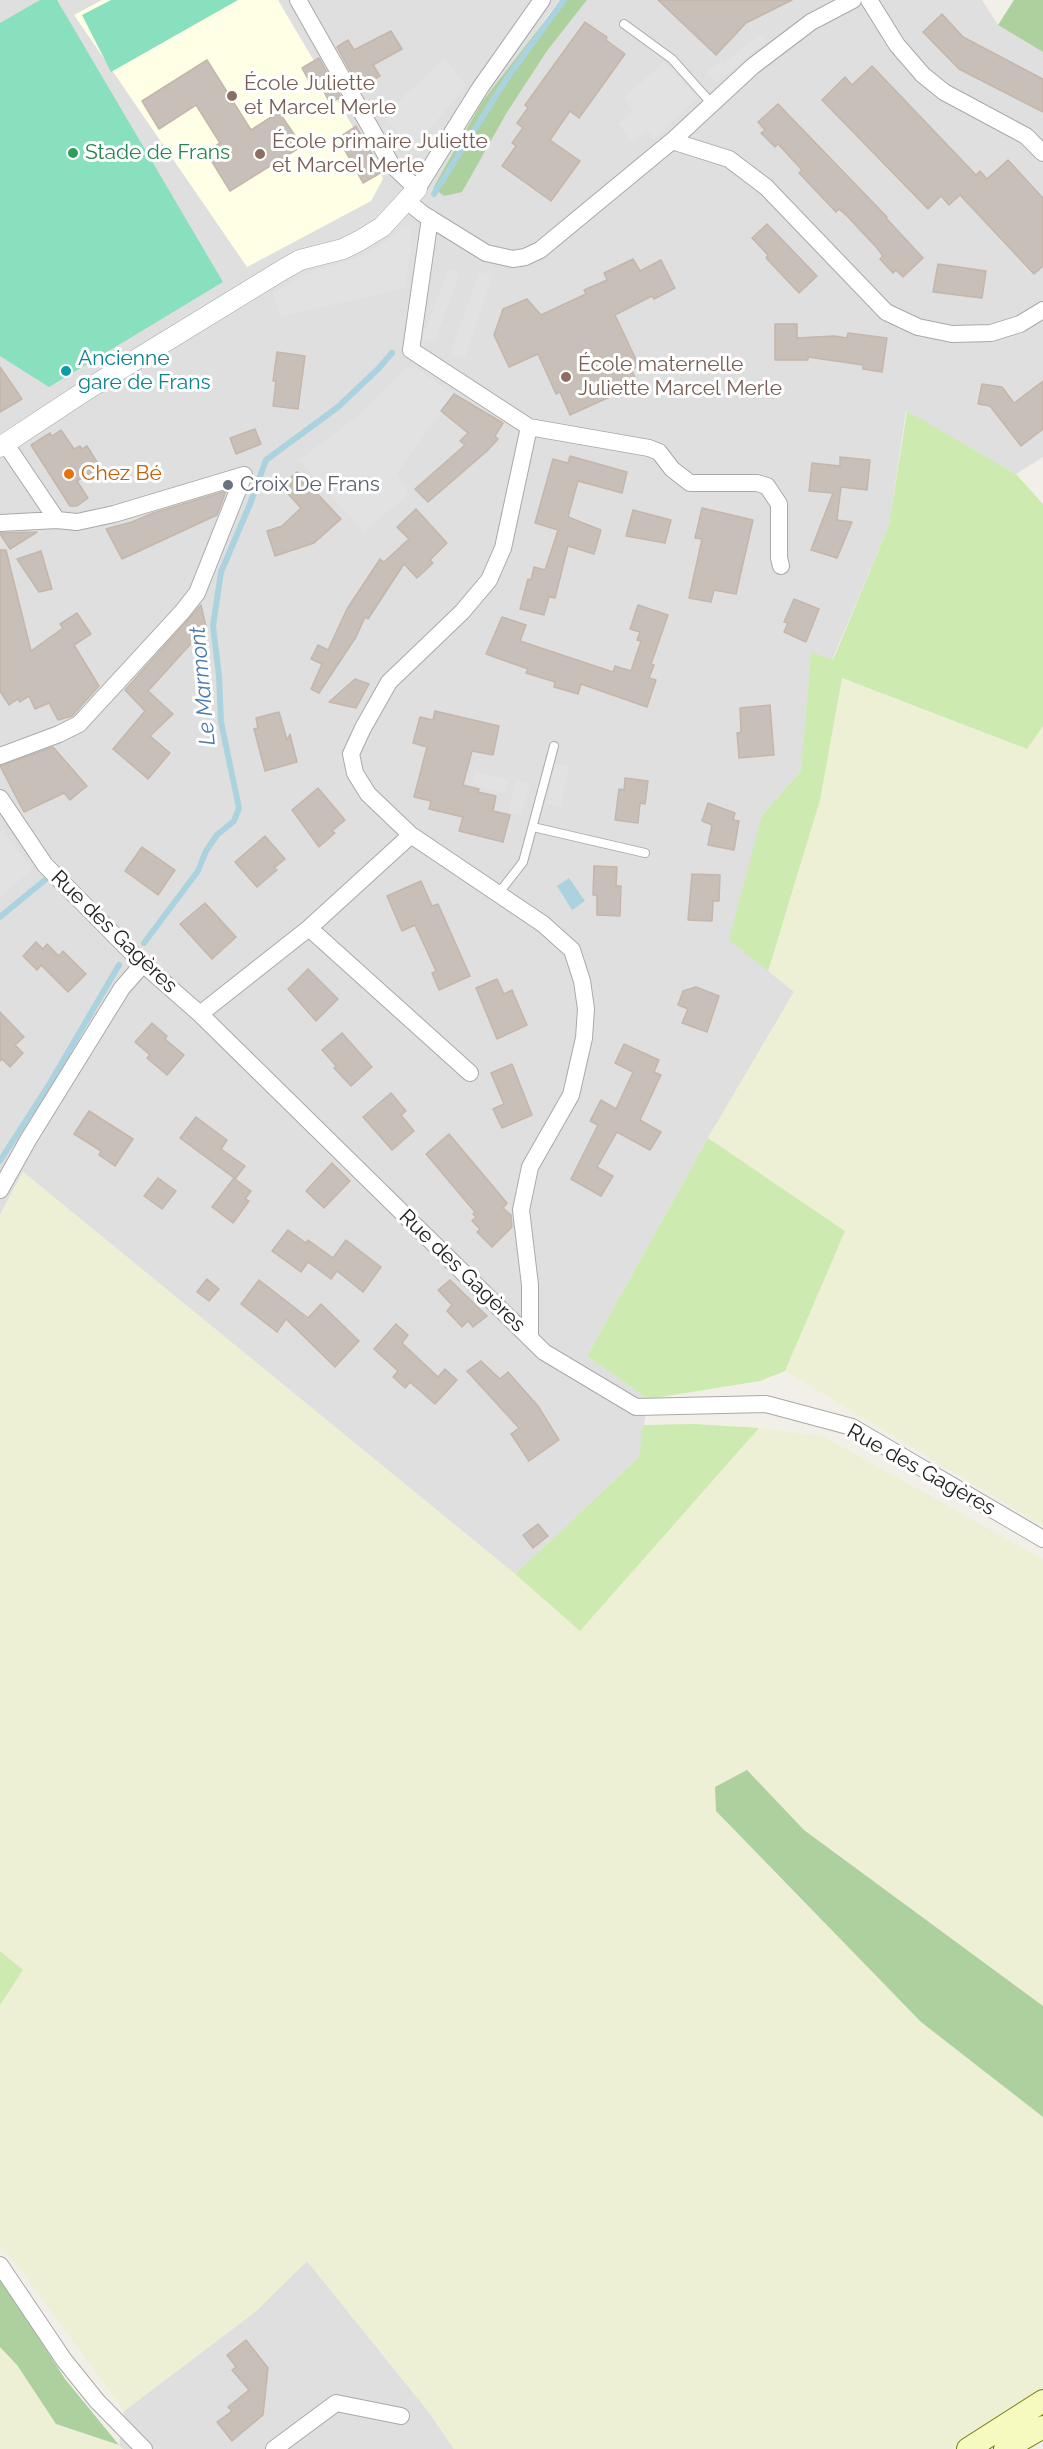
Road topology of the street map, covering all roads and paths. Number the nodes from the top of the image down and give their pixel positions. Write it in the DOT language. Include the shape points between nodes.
graph roads {
  1 [pos="298,0"];
  2 [pos="542,0"];
  3 [pos="853,0"];
  4 [pos="869,0"];
  5 [pos="624,24"];
  6 [pos="712,104"];
  7 [pos="672,141"];
  8 [pos="1043,153"];
  9 [pos="412,195"];
  10 [pos="430,218"];
  11 [pos="1042,312"];
  12 [pos="529,427"];
  13 [pos="3,445"];
  14 [pos="57,520"];
  15 [pos="0,523"];
  16 [pos="781,566"];
  17 [pos="555,746"];
  18 [pos="0,756"];
  19 [pos="0,798"];
  20 [pos="533,827"];
  21 [pos="411,835"];
  22 [pos="645,853"];
  23 [pos="498,894"];
  24 [pos="309,928"];
  25 [pos="143,964"];
  26 [pos="200,1014"];
  27 [pos="470,1073"];
  28 [pos="0,1190"];
  29 [pos="530,1338"];
  30 [pos="1043,1539"];
  31 [pos="0,2265"];
  32 [pos="1043,2401"];
  33 [pos="401,2416"];
  34 [pos="1043,2427"];
  35 [pos="144,2449"];
  36 [pos="274,2449"];
  37 [pos="968,2449"];
  38 [pos="1005,2449"];
  1 -- 9 [label="street"];
  2 -- 9 [label="street"];
  3 -- 6 [label="street" via="811,22 753,66"];
  4 -- 8 [label="street" via="897,45 923,75 953,98 1026,136"];
  5 -- 6 [label="lane" via="672,59"];
  6 -- 7 [label="street"];
  7 -- 10 [label="street" via="540,250 525,257 513,259 486,253"];
  7 -- 11 [label="street" via="729,159 765,187 886,312 918,327 952,334 991,333"];
  9 -- 10 [label="street"];
  9 -- 13 [label="street" via="360,242 284,269 88,388"];
  10 -- 12 [label="street" via="411,350"];
  12 -- 16 [label="street" via="649,448 659,452 690,483 767,486 779,504"];
  12 -- 21 [label="street" via="503,548 489,580 462,612 389,682 351,754 355,773 369,794"];
  13 -- 14 [label="street"];
  14 -- 15 [label="street"];
  14 -- 18 [label="street" via="77,522 114,514 244,475 197,592 182,612 79,724"];
  17 -- 20 [label="lane"];
  19 -- 25 [label="street, Rue des Gagères" via="45,865"];
  20 -- 22 [label="lane"];
  20 -- 23 [label="lane" via="523,862"];
  21 -- 23 [label="street"];
  21 -- 24 [label="street"];
  23 -- 29 [label="street" via="543,924 572,950 586,1009 584,1038 571,1095 530,1167 521,1210 530,1285"];
  24 -- 26 [label="street"];
  24 -- 27 [label="street"];
  25 -- 26 [label="street, Rue des Gagères"];
  25 -- 28 [label="street" via="122,988"];
  26 -- 29 [label="street, Rue des Gagères"];
  29 -- 30 [label="street, Rue des Gagères" via="544,1352 636,1407 766,1404 852,1427"];
  31 -- 35 [label="street" via="64,2360"];
  32 -- 37 [label="main road"];
  33 -- 36 [label="street" via="336,2403"];
  34 -- 38 [label="main road"];
}
